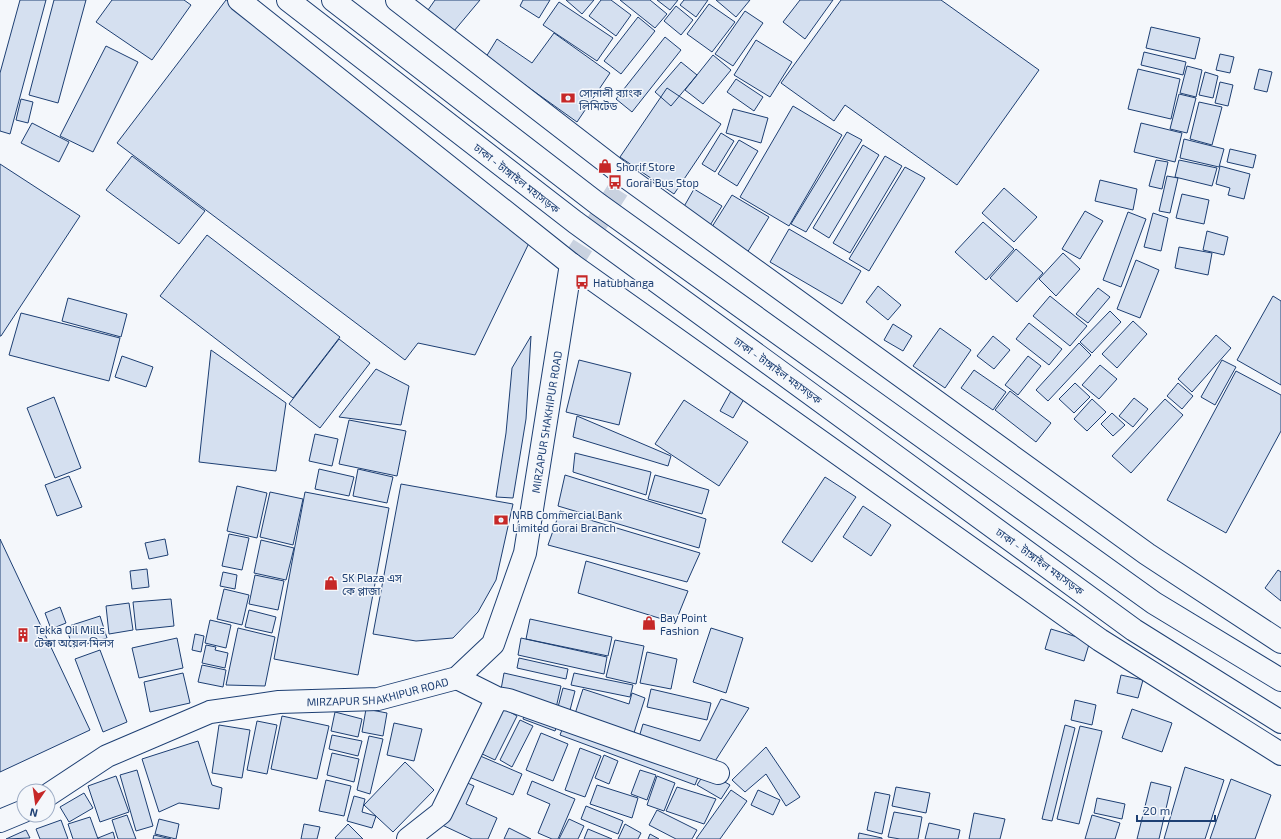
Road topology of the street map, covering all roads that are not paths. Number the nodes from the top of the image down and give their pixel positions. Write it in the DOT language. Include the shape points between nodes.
graph roads {
  1 [pos="240,0"];
  2 [pos="288,0"];
  3 [pos="334,0"];
  4 [pos="397,0"];
  5 [pos="571,264"];
  6 [pos="1281,642"];
  7 [pos="457,678"];
  8 [pos="1281,680"];
  9 [pos="497,698"];
  10 [pos="1281,722"];
  11 [pos="1281,754"];
  12 [pos="718,773"];
  13 [pos="56,790"];
  14 [pos="16,814"];
  15 [pos="0,821"];
  16 [pos="408,839"];
  1 -- 5 [label="main road"];
  2 -- 10 [label="main road, ঢাকা - টাঙ্গাইল মহাসড়ক" via="575,222 1134,630"];
  3 -- 8 [label="main road" via="598,204 1154,603"];
  4 -- 6 [label="main road" via="633,181 1147,554"];
  5 -- 7 [label="main road, MIRZAPUR SHAKHIPUR ROAD" via="525,553 494,644"];
  5 -- 11 [label="main road" via="1100,640"];
  7 -- 9 [label="main road"];
  7 -- 13 [label="main road, MIRZAPUR SHAKHIPUR ROAD" via="378,698 279,702 210,712 107,756"];
  9 -- 12 [label="main road"];
  9 -- 16 [label="main road" via="441,813"];
  14 -- 15 [label="main road"];
}
